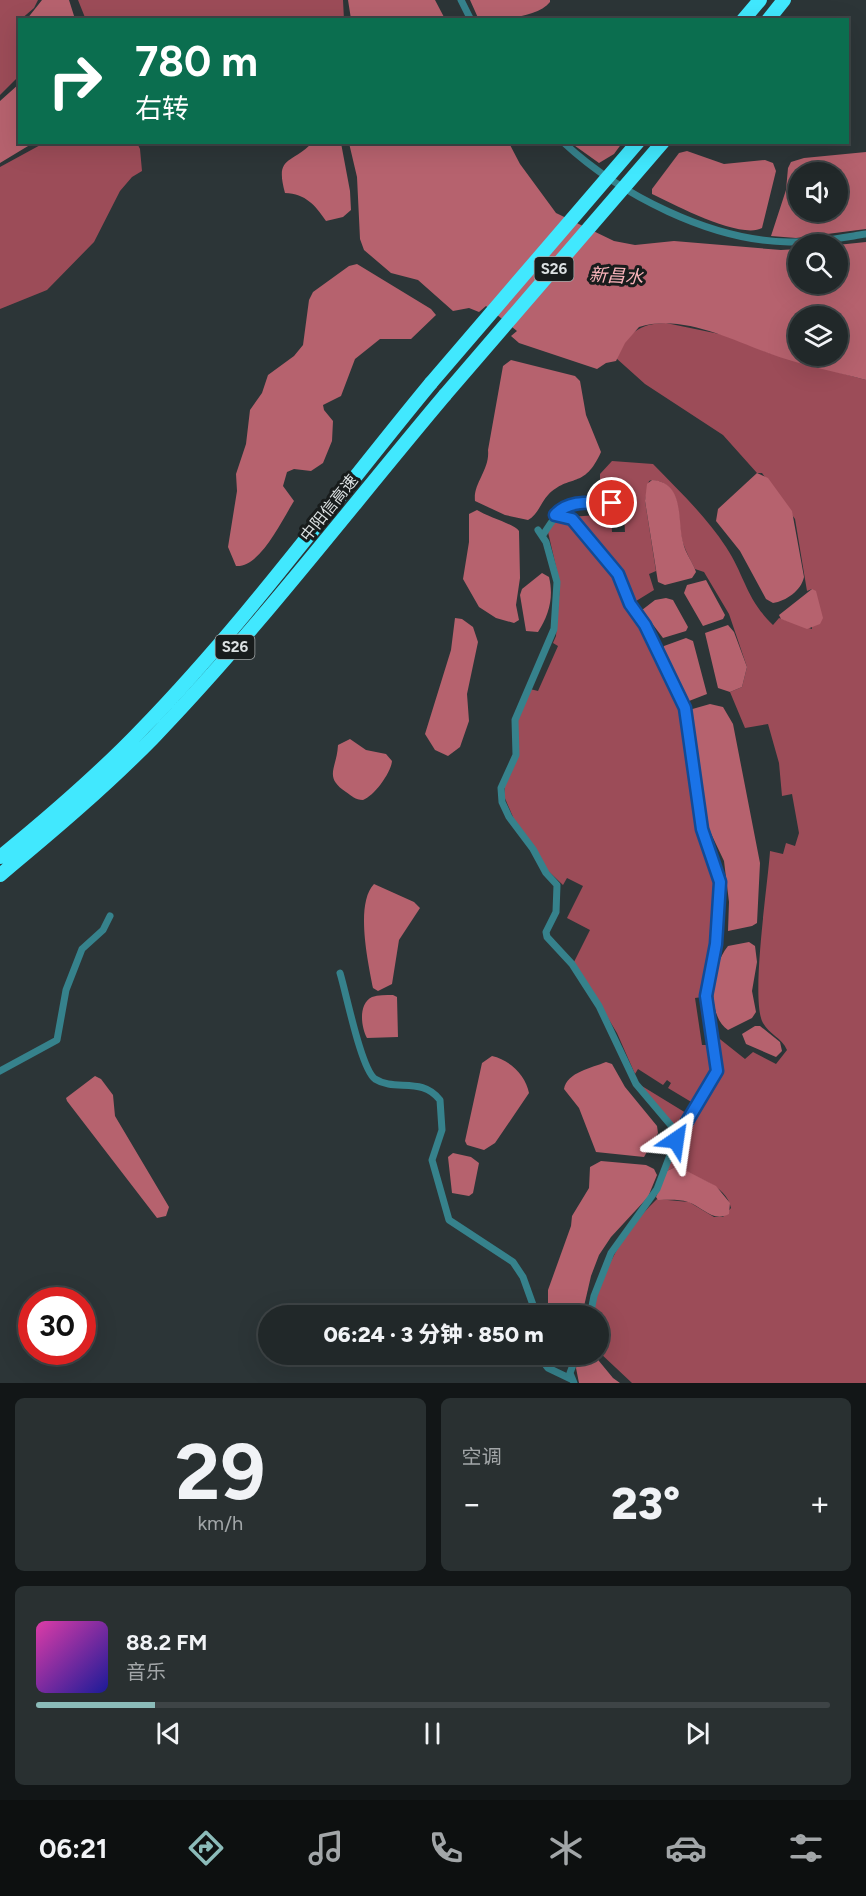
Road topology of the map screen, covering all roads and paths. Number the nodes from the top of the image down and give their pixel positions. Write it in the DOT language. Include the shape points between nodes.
graph roads {
  1 [pos="461,0"];
  2 [pos="760,0"];
  3 [pos="784,0"];
  4 [pos="470,18"];
  5 [pos="745,18"];
  6 [pos="770,18"];
  7 [pos="565,144"];
  8 [pos="636,144"];
  9 [pos="661,144"];
  10 [pos="866,234"];
  11 [pos="612,503"];
  12 [pos="555,515"];
  13 [pos="0,857"];
  14 [pos="0,874"];
  15 [pos="110,916"];
  16 [pos="340,973"];
  17 [pos="0,1071"];
  18 [pos="676,1140"];
  19 [pos="533,1305"];
  20 [pos="592,1305"];
  21 [pos="546,1365"];
  22 [pos="574,1365"];
  23 [pos="572,1381"];
  1 -- 4 [label="street"];
  2 -- 5 [label="highway"];
  3 -- 6 [label="highway"];
  7 -- 10 [label="street" via="650,202 724,233 790,242"];
  8 -- 13 [label="highway, 中阳信高速 / S26, bridge" via="431,383 273,581 159,711 98,772"];
  9 -- 14 [label="highway, 中阳信高速 / S26, bridge" via="169,721 94,795"];
  11 -- 12 [label="street" via="573,503"];
  12 -- 18 [label="street" via="572,519 618,574 685,708 702,829 720,882 716,944 706,996 717,1071"];
  12 -- 18 [label="street" via="541,533 557,582 554,629 515,720 516,755 502,780 502,802 557,885 556,912 547,937 572,964 617,1039 636,1084 674,1129"];
  15 -- 17 [label="street" via="103,930 82,949 66,990 57,1040"];
  16 -- 19 [label="street" via="358,1041 373,1076 383,1082 427,1089 440,1100 441,1130 432,1160 449,1220 513,1262"];
  18 -- 20 [label="street" via="657,1189 611,1253"];
  21 -- 23 [label="street"];
  22 -- 23 [label="street"];
}
